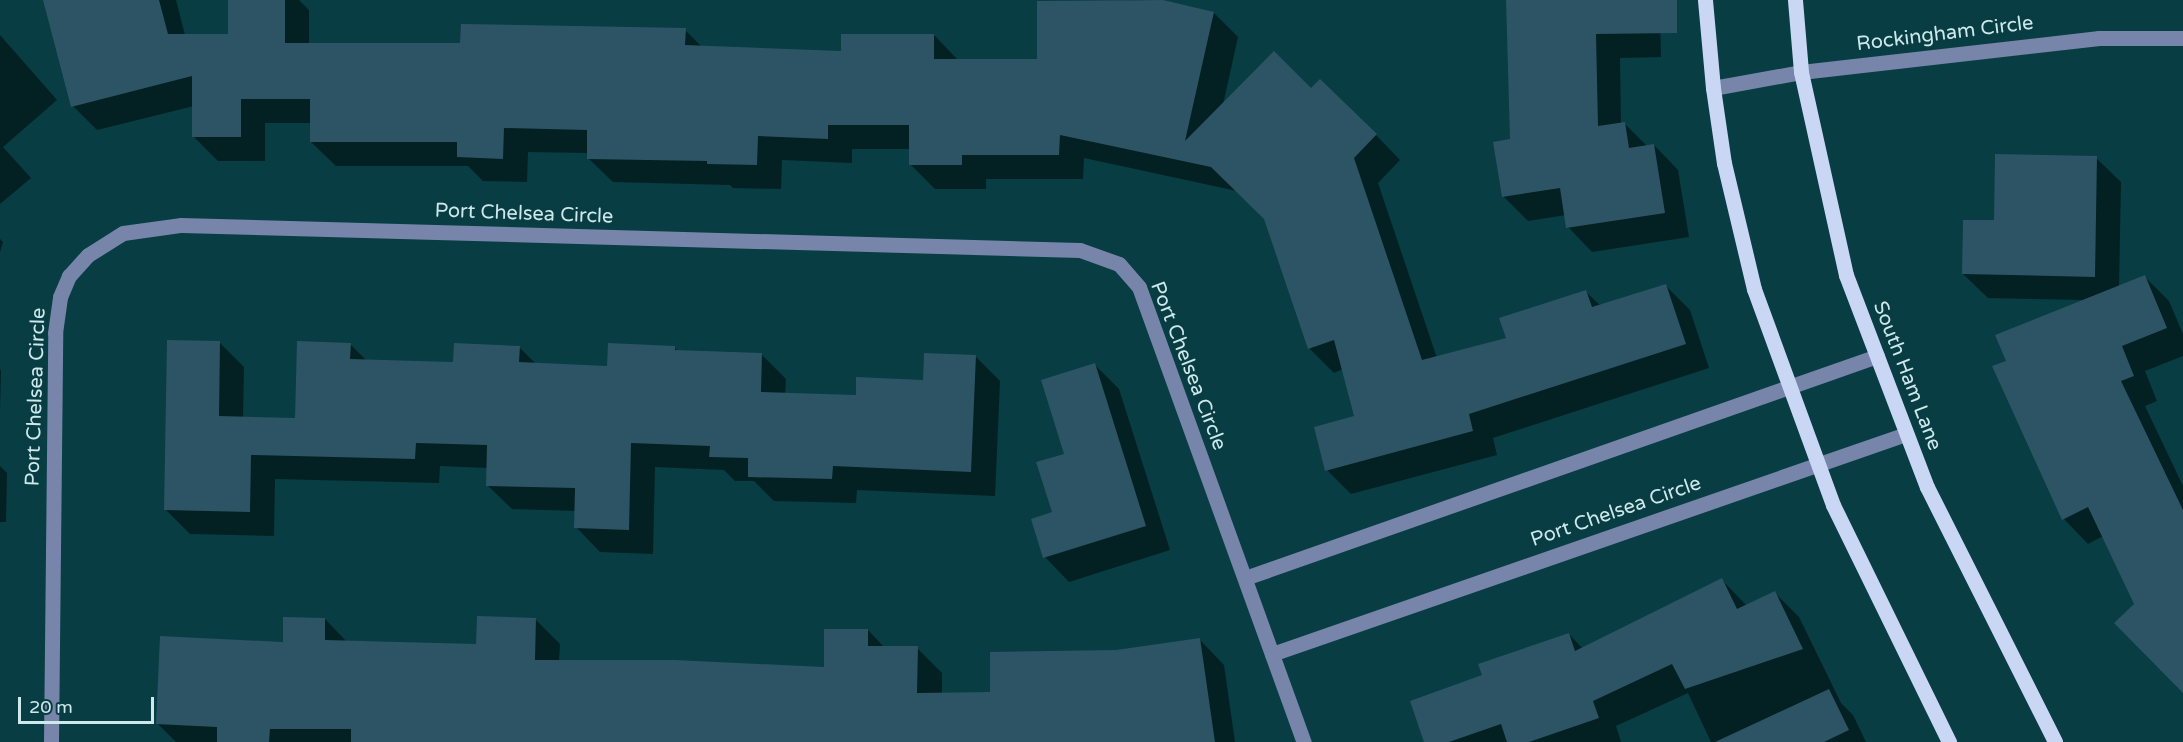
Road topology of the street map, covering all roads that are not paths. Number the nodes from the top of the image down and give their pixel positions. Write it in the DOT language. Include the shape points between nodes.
graph roads {
  1 [pos="1705,0"];
  2 [pos="1795,0"];
  3 [pos="2183,38"];
  4 [pos="1801,72"];
  5 [pos="1713,88"];
  6 [pos="1877,356"];
  7 [pos="1790,387"];
  8 [pos="1906,434"];
  9 [pos="1818,464"];
  10 [pos="1245,578"];
  11 [pos="1272,654"];
  12 [pos="51,742"];
  13 [pos="1304,742"];
  14 [pos="1949,742"];
  15 [pos="2055,742"];
  1 -- 5 [label="main road"];
  2 -- 4 [label="main road, South Ham Lane"];
  3 -- 4 [label="street, Rockingham Circle" via="2099,38"];
  4 -- 5 [label="street, Rockingham Circle"];
  4 -- 6 [label="main road, South Ham Lane" via="1846,275"];
  5 -- 7 [label="main road" via="1724,163 1754,289"];
  6 -- 7 [label="street"];
  6 -- 8 [label="main road, South Ham Lane"];
  7 -- 9 [label="main road"];
  7 -- 10 [label="street"];
  8 -- 9 [label="street, Port Chelsea Circle"];
  8 -- 15 [label="main road, South Ham Lane" via="1927,487"];
  9 -- 11 [label="street, Port Chelsea Circle"];
  9 -- 14 [label="main road" via="1833,505"];
  10 -- 11 [label="street, Port Chelsea Circle"];
  10 -- 12 [label="street, Port Chelsea Circle" via="1139,287 1119,264 1080,250 181,225 123,233 114,238 88,255 69,276 60,297 55,333"];
  11 -- 13 [label="street, Port Chelsea Circle"];
}
